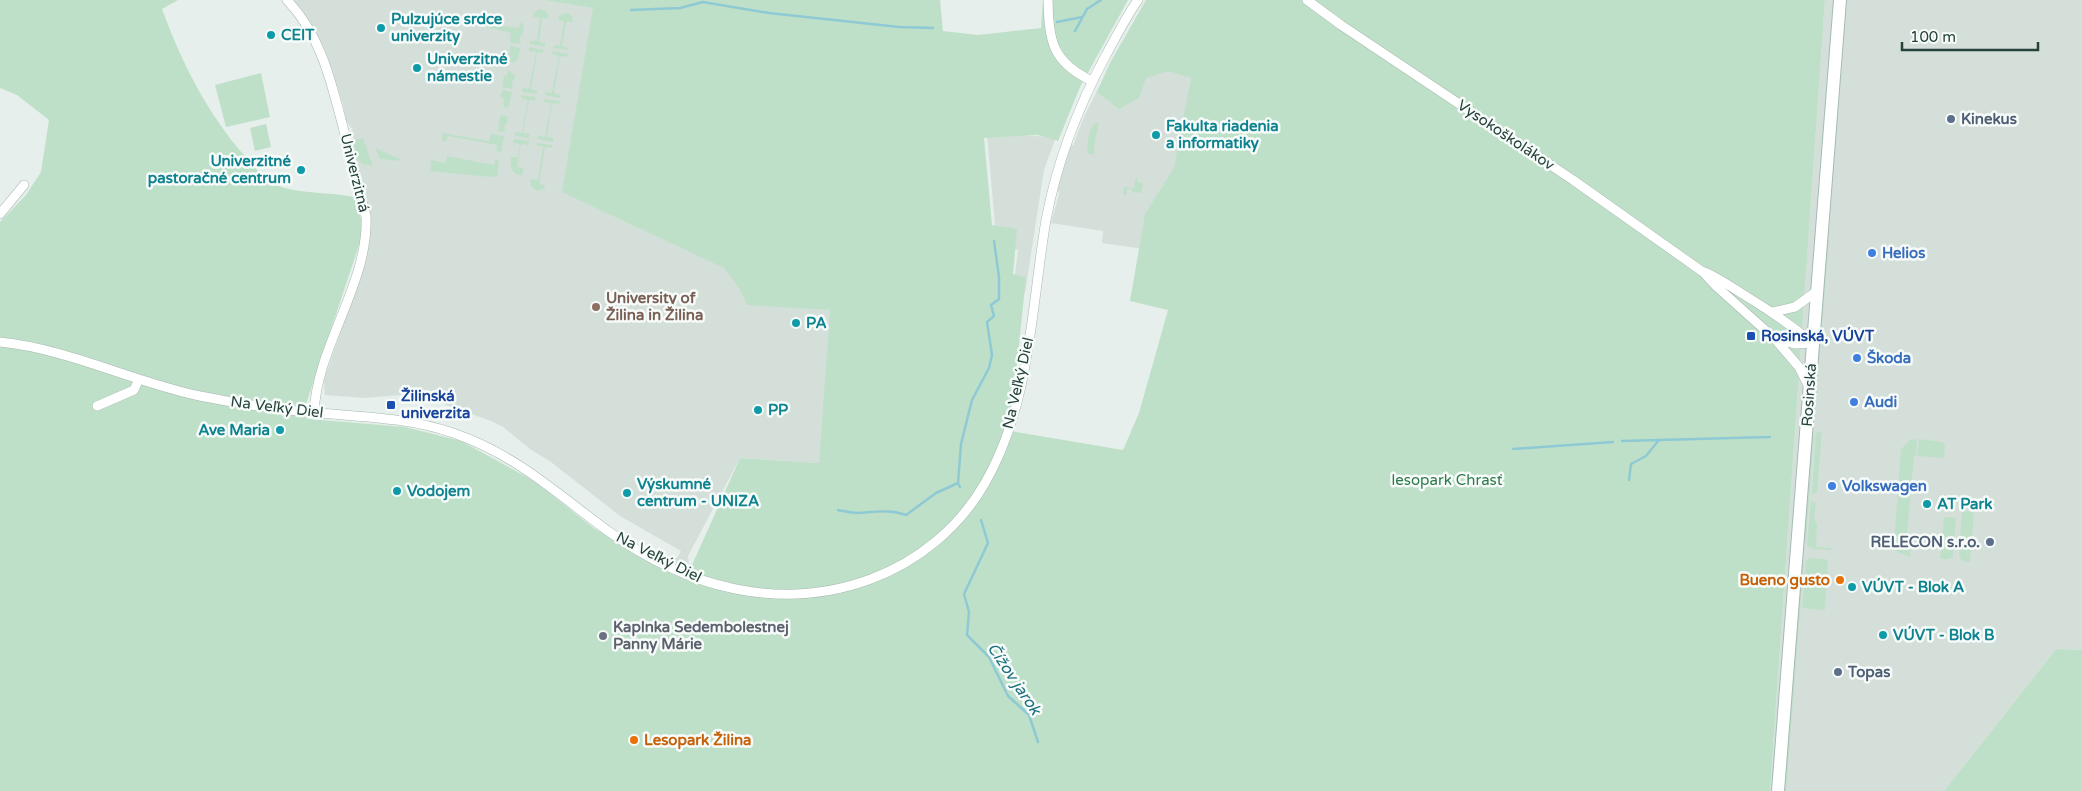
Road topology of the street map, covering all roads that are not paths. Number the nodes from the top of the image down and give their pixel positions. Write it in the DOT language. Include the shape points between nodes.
graph roads {
  1 [pos="287,0"];
  2 [pos="1048,0"];
  3 [pos="1138,0"];
  4 [pos="1307,0"];
  5 [pos="1840,0"];
  6 [pos="1092,81"];
  7 [pos="24,185"];
  8 [pos="0,214"];
  9 [pos="1704,272"];
  10 [pos="1817,290"];
  11 [pos="1773,312"];
  12 [pos="1775,338"];
  13 [pos="0,342"];
  14 [pos="1813,343"];
  15 [pos="139,379"];
  16 [pos="1809,387"];
  17 [pos="96,406"];
  18 [pos="314,413"];
  19 [pos="1778,791"];
  1 -- 18 [label="street, Univerzitná" via="320,48 366,216 361,261 319,380"];
  2 -- 6 [label="street" via="1048,29 1054,49 1065,64"];
  3 -- 6 [label="street, Na Veľký Diel"];
  4 -- 9 [label="street, Vysokoškolákov"];
  5 -- 10 [label="street, Rosinská"];
  6 -- 18 [label="street, Na Veľký Diel" via="1057,172 1046,219 1023,377 1010,428 996,461 980,492 947,532 918,555 882,575 846,587 808,594 750,593 719,586 678,570 633,546 529,471 469,439 411,422"];
  7 -- 8 [label="street"];
  9 -- 11 [label="street, Vysokoškolákov" via="1718,277"];
  9 -- 12 [label="street, Vysokoškolákov"];
  10 -- 11 [label="street" via="1794,307"];
  10 -- 14 [label="street, Rosinská"];
  11 -- 14 [label="street, Vysokoškolákov"];
  12 -- 14 [label="street, Vysokoškolákov" via="1796,344"];
  12 -- 16 [label="street" via="1799,367"];
  13 -- 15 [label="street, Na Veľký Diel" via="50,352"];
  14 -- 16 [label="street, Rosinská"];
  15 -- 17 [label="street" via="134,390"];
  15 -- 18 [label="street, Na Veľký Diel" via="227,402"];
  16 -- 19 [label="street, Rosinská"];
}
